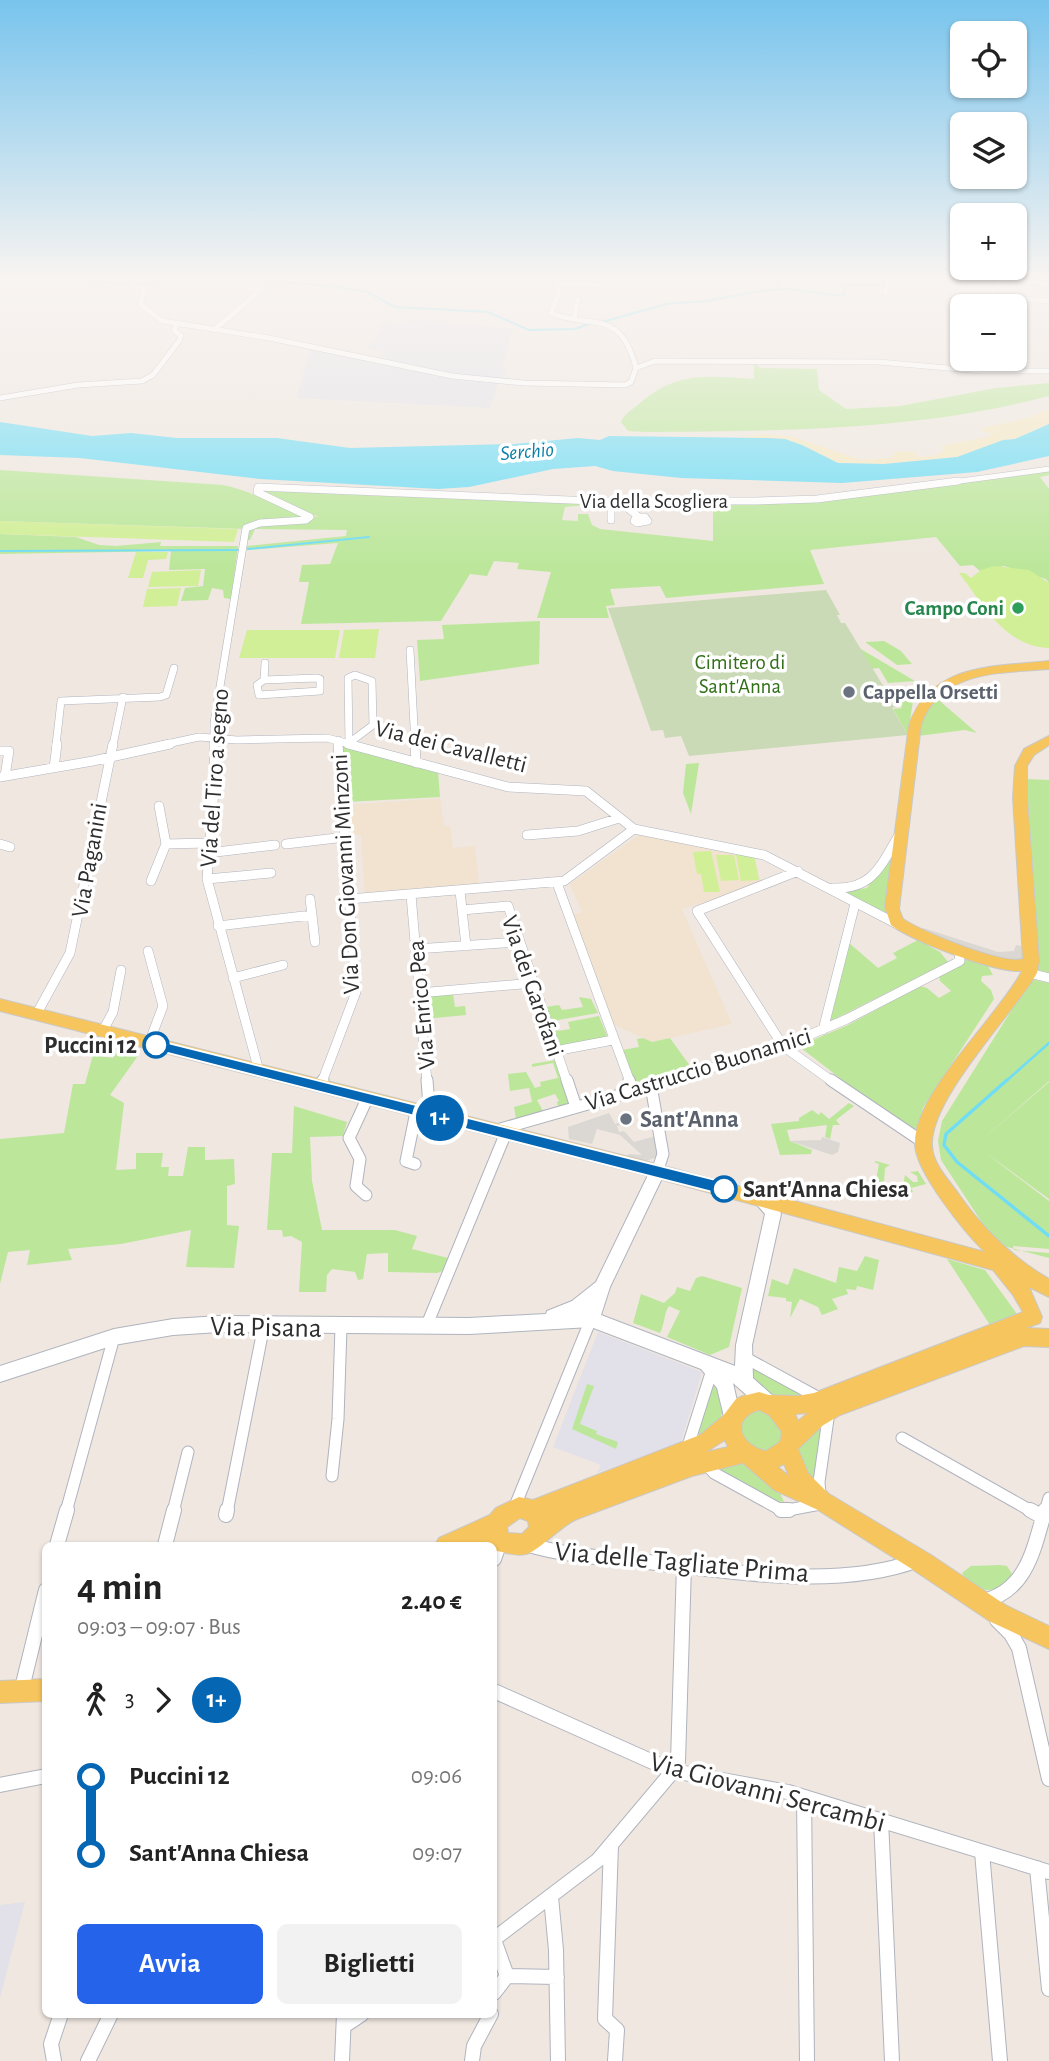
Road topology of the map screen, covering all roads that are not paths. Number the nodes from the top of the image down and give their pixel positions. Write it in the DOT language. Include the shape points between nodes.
graph roads {
  1 [pos="154,372"];
  2 [pos="435,372"];
  3 [pos="635,372"];
  4 [pos="0,398"];
  5 [pos="1049,469"];
  6 [pos="258,486"];
  7 [pos="666,504"];
  8 [pos="619,505"];
  9 [pos="639,517"];
  10 [pos="611,520"];
  11 [pos="410,650"];
  12 [pos="265,663"];
  13 [pos="1049,665"];
  14 [pos="174,668"];
  15 [pos="264,680"];
  16 [pos="123,697"];
  17 [pos="214,738"];
  18 [pos="338,740"];
  19 [pos="1049,740"];
  20 [pos="349,743"];
  21 [pos="0,751"];
  22 [pos="109,758"];
  23 [pos="416,763"];
  24 [pos="54,768"];
  25 [pos="3,776"];
  26 [pos="159,806"];
  27 [pos="616,819"];
  28 [pos="634,829"];
  29 [pos="527,835"];
  30 [pos="900,835"];
  31 [pos="345,837"];
  32 [pos="166,844"];
  33 [pos="286,844"];
  34 [pos="275,845"];
  35 [pos="208,847"];
  36 [pos="798,871"];
  37 [pos="271,873"];
  38 [pos="207,879"];
  39 [pos="150,881"];
  40 [pos="558,883"];
  41 [pos="821,886"];
  42 [pos="460,891"];
  43 [pos="411,895"];
  44 [pos="310,899"];
  45 [pos="349,899"];
  46 [pos="855,904"];
  47 [pos="462,910"];
  48 [pos="312,915"];
  49 [pos="900,925"];
  50 [pos="218,926"];
  51 [pos="315,942"];
  52 [pos="519,942"];
  53 [pos="466,946"];
  54 [pos="954,947"];
  55 [pos="416,949"];
  56 [pos="148,951"];
  57 [pos="994,962"];
  58 [pos="283,965"];
  59 [pos="1030,967"];
  60 [pos="121,970"];
  61 [pos="233,978"];
  62 [pos="1049,978"];
  63 [pos="533,983"];
  64 [pos="419,993"];
  65 [pos="1014,993"];
  66 [pos="0,1005"];
  67 [pos="36,1014"];
  68 [pos="823,1030"];
  69 [pos="102,1032"];
  70 [pos="613,1040"];
  71 [pos="149,1043"];
  72 [pos="782,1046"];
  73 [pos="555,1051"];
  74 [pos="259,1071"];
  75 [pos="320,1086"];
  76 [pos="651,1086"];
  77 [pos="633,1090"];
  78 [pos="367,1099"];
  79 [pos="576,1107"];
  80 [pos="421,1113"];
  81 [pos="498,1133"];
  82 [pos="923,1142"];
  83 [pos="415,1164"];
  84 [pos="657,1172"];
  85 [pos="366,1195"];
  86 [pos="758,1198"];
  87 [pos="773,1214"];
  88 [pos="814,1214"];
  89 [pos="977,1233"];
  90 [pos="942,1247"];
  91 [pos="996,1264"];
  92 [pos="602,1287"];
  93 [pos="1049,1291"];
  94 [pos="1032,1312"];
  95 [pos="592,1319"];
  96 [pos="539,1320"];
  97 [pos="264,1325"];
  98 [pos="341,1327"];
  99 [pos="426,1327"];
  100 [pos="114,1337"];
  101 [pos="1049,1338"];
  102 [pos="742,1356"];
  103 [pos="708,1366"];
  104 [pos="0,1374"];
  105 [pos="744,1379"];
  106 [pos="769,1403"];
  107 [pos="825,1405"];
  108 [pos="732,1421"];
  109 [pos="902,1438"];
  110 [pos="790,1444"];
  111 [pos="188,1452"];
  112 [pos="695,1456"];
  113 [pos="749,1456"];
  114 [pos="332,1476"];
  115 [pos="1049,1498"];
  116 [pos="824,1502"];
  117 [pos="524,1509"];
  118 [pos="226,1515"];
  119 [pos="1042,1517"];
  120 [pos="533,1538"];
  121 [pos="497,1541"];
  122 [pos="58,1542"];
  123 [pos="166,1542"];
  124 [pos="918,1560"];
  125 [pos="684,1566"];
  126 [pos="42,1602"];
  127 [pos="979,1602"];
  128 [pos="1049,1638"];
  129 [pos="42,1690"];
  130 [pos="11,1692"];
  131 [pos="497,1692"];
  132 [pos="673,1771"];
  133 [pos="42,1777"];
  134 [pos="1049,1779"];
  135 [pos="0,1785"];
  136 [pos="804,1797"];
  137 [pos="881,1820"];
  138 [pos="611,1845"];
  139 [pos="982,1852"];
  140 [pos="1043,1870"];
  141 [pos="551,1897"];
  142 [pos="497,1938"];
  143 [pos="497,1948"];
  144 [pos="507,1976"];
  145 [pos="557,1977"];
  146 [pos="497,1989"];
  147 [pos="1049,1989"];
  148 [pos="60,2018"];
  149 [pos="109,2018"];
  150 [pos="490,2018"];
  151 [pos="344,2020"];
  152 [pos="54,2061"];
  153 [pos="88,2061"];
  154 [pos="342,2061"];
  155 [pos="472,2061"];
  156 [pos="558,2061"];
  157 [pos="615,2061"];
  158 [pos="807,2061"];
  159 [pos="892,2061"];
  160 [pos="1000,2061"];
  1 -- 4 [label="street" via="142,381"];
  2 -- 3 [label="street" via="490,381 614,387 631,382"];
  5 -- 8 [label="street, Via della Scogliera" via="817,499"];
  6 -- 8 [label="street, Via della Scogliera"];
  6 -- 17 [label="street, Via del Tiro a segno" via="257,492 310,517 246,528"];
  7 -- 8 [label="street"];
  8 -- 9 [label="street"];
  8 -- 10 [label="street"];
  11 -- 23 [label="street"];
  12 -- 15 [label="street"];
  13 -- 30 [label="main road" via="970,676 944,685 927,699 916,718"];
  14 -- 16 [label="street" via="166,695"];
  15 -- 15 [label="street" via="257,685 259,695 320,691 322,686 316,678"];
  16 -- 22 [label="street, Via Paganini"];
  16 -- 24 [label="street" via="61,702"];
  17 -- 18 [label="street, Via dei Cavalletti"];
  17 -- 22 [label="street, Via dei Cavalletti" via="200,737"];
  17 -- 35 [label="street, Via del Tiro a segno"];
  18 -- 20 [label="street, Via dei Cavalletti"];
  18 -- 31 [label="street, Via Don Giovanni Minzoni"];
  19 -- 59 [label="main road" via="1027,755 1020,773"];
  20 -- 20 [label="street" via="373,725 372,681 355,675 348,678"];
  20 -- 23 [label="street, Via dei Cavalletti"];
  21 -- 25 [label="street" via="9,751"];
  22 -- 24 [label="street, Via dei Cavalletti"];
  22 -- 67 [label="street, Via Paganini" via="70,953"];
  23 -- 27 [label="street, Via dei Cavalletti" via="508,787 586,792 597,797"];
  24 -- 25 [label="street, Via dei Cavalletti"];
  26 -- 32 [label="street"];
  27 -- 28 [label="street, Via dei Cavalletti"];
  27 -- 29 [label="street" via="578,831"];
  28 -- 36 [label="street, Via dei Cavalletti" via="750,850"];
  28 -- 40 [label="street"];
  30 -- 41 [label="street" via="863,886 848,890"];
  30 -- 49 [label="main road" via="891,909"];
  31 -- 33 [label="street"];
  31 -- 45 [label="street, Via Don Giovanni Minzoni"];
  32 -- 35 [label="street"];
  32 -- 39 [label="street"];
  34 -- 35 [label="street"];
  35 -- 38 [label="street, Via del Tiro a segno"];
  36 -- 41 [label="street, Via dei Cavalletti"];
  36 -- 72 [label="street" via="696,911"];
  37 -- 38 [label="street"];
  38 -- 50 [label="street, Via del Tiro a segno"];
  40 -- 42 [label="street"];
  40 -- 70 [label="street"];
  41 -- 46 [label="street, Via dei Cavalletti"];
  42 -- 43 [label="street"];
  42 -- 47 [label="street"];
  43 -- 45 [label="street"];
  43 -- 55 [label="street, Via Enrico Pea"];
  44 -- 48 [label="street"];
  45 -- 75 [label="street, Via Don Giovanni Minzoni" via="356,992"];
  46 -- 49 [label="street, Via dei Cavalletti"];
  46 -- 68 [label="street"];
  47 -- 52 [label="street, Via dei Garofani" via="508,906"];
  47 -- 53 [label="street"];
  48 -- 50 [label="street"];
  48 -- 51 [label="street"];
  49 -- 54 [label="main road, Via dei Cavalletti"];
  50 -- 61 [label="street, Via del Tiro a segno"];
  52 -- 53 [label="street"];
  52 -- 63 [label="street, Via dei Garofani"];
  53 -- 55 [label="street"];
  54 -- 57 [label="main road, Via dei Cavalletti"];
  54 -- 68 [label="street, Via Castruccio Buonamici" via="960,961"];
  55 -- 64 [label="street, Via Enrico Pea"];
  56 -- 71 [label="street" via="163,1006"];
  57 -- 59 [label="main road"];
  57 -- 65 [label="main road" via="1015,977"];
  58 -- 61 [label="street"];
  59 -- 62 [label="street"];
  59 -- 65 [label="main road"];
  60 -- 69 [label="street" via="113,1012"];
  61 -- 74 [label="street, Via del Tiro a segno"];
  63 -- 64 [label="street"];
  63 -- 73 [label="street, Via dei Garofani"];
  64 -- 80 [label="street, Via Enrico Pea" via="429,1106"];
  65 -- 82 [label="main road" via="950,1082"];
  66 -- 67 [label="main road"];
  67 -- 69 [label="main road"];
  68 -- 72 [label="street, Via Castruccio Buonamici"];
  69 -- 71 [label="main road"];
  70 -- 73 [label="street"];
  70 -- 77 [label="street"];
  71 -- 74 [label="main road"];
  72 -- 76 [label="street, Via Castruccio Buonamici"];
  72 -- 82 [label="street"];
  73 -- 79 [label="street, Via dei Garofani"];
  74 -- 75 [label="main road"];
  75 -- 78 [label="main road"];
  76 -- 77 [label="street, Via Castruccio Buonamici"];
  76 -- 84 [label="street" via="663,1154"];
  77 -- 79 [label="street, Via Castruccio Buonamici"];
  78 -- 80 [label="main road"];
  78 -- 85 [label="street" via="349,1138 360,1159 356,1186"];
  79 -- 81 [label="street, Via Castruccio Buonamici"];
  80 -- 81 [label="main road"];
  80 -- 83 [label="street, Via Enrico Pea" via="406,1161"];
  81 -- 84 [label="main road"];
  81 -- 99 [label="street"];
  82 -- 89 [label="main road" via="936,1174"];
  84 -- 86 [label="main road"];
  84 -- 92 [label="main road, Via Pisana"];
  86 -- 87 [label="main road"];
  86 -- 88 [label="main road"];
  87 -- 88 [label="main road" via="782,1209"];
  87 -- 102 [label="main road"];
  88 -- 90 [label="main road"];
  89 -- 90 [label="main road" via="971,1249"];
  89 -- 91 [label="main road"];
  89 -- 93 [label="main road" via="1014,1268"];
  90 -- 91 [label="main road"];
  91 -- 94 [label="main road" via="1014,1281"];
  92 -- 95 [label="main road, Via Pisana"];
  92 -- 96 [label="main road, Via Pisana" via="578,1306"];
  93 -- 94 [label="main road" via="1036,1298"];
  94 -- 101 [label="main road"];
  94 -- 107 [label="main road"];
  95 -- 96 [label="main road, Via Pisana"];
  95 -- 103 [label="main road"];
  95 -- 117 [label="street"];
  96 -- 99 [label="main road, Via Pisana"];
  97 -- 98 [label="main road, Via Pisana"];
  97 -- 100 [label="main road, Via Pisana" via="173,1327"];
  97 -- 118 [label="street"];
  98 -- 99 [label="main road, Via Pisana"];
  98 -- 114 [label="street"];
  100 -- 104 [label="main road, Via Pisana"];
  100 -- 122 [label="street"];
  101 -- 107 [label="main road" via="1024,1336"];
  102 -- 105 [label="main road"];
  102 -- 107 [label="street"];
  103 -- 105 [label="main road" via="717,1365"];
  103 -- 108 [label="main road" via="727,1387"];
  103 -- 112 [label="street"];
  105 -- 106 [label="main road"];
  106 -- 107 [label="main road"];
  106 -- 108 [label="main road" via="745,1404 736,1410"];
  106 -- 110 [label="main road" via="789,1421"];
  107 -- 110 [label="main road"];
  107 -- 116 [label="street" via="818,1486"];
  108 -- 112 [label="main road"];
  108 -- 113 [label="main road" via="734,1441"];
  109 -- 119 [label="street"];
  110 -- 113 [label="main road" via="773,1459"];
  110 -- 116 [label="main road" via="801,1480"];
  111 -- 123 [label="street"];
  112 -- 113 [label="main road"];
  112 -- 116 [label="street" via="714,1473 783,1511"];
  112 -- 117 [label="main road"];
  112 -- 120 [label="main road" via="557,1517"];
  113 -- 116 [label="main road" via="781,1483"];
  115 -- 119 [label="street"];
  116 -- 124 [label="main road"];
  117 -- 120 [label="main road" via="539,1517"];
  117 -- 121 [label="main road"];
  119 -- 127 [label="street" via="1012,1589"];
  120 -- 121 [label="main road" via="510,1545"];
  120 -- 125 [label="street, Via delle Tagliate Prima" via="545,1550"];
  124 -- 125 [label="street, Via delle Tagliate Prima" via="907,1568 879,1574 754,1573"];
  124 -- 127 [label="main road"];
  125 -- 132 [label="street" via="678,1761"];
  126 -- 130 [label="street"];
  127 -- 128 [label="main road"];
  127 -- 134 [label="street" via="1019,1648"];
  129 -- 130 [label="main road"];
  131 -- 132 [label="street, Via Giovanni Sercambi"];
  132 -- 136 [label="street, Via Giovanni Sercambi"];
  132 -- 138 [label="street"];
  133 -- 135 [label="street"];
  136 -- 137 [label="street, Via Giovanni Sercambi"];
  136 -- 158 [label="street"];
  137 -- 139 [label="street, Via Giovanni Sercambi"];
  137 -- 159 [label="street"];
  138 -- 141 [label="street"];
  138 -- 157 [label="street" via="605,2019 617,2030"];
  139 -- 140 [label="street, Via Giovanni Sercambi"];
  139 -- 160 [label="street"];
  140 -- 147 [label="street"];
  141 -- 142 [label="street"];
  141 -- 145 [label="street"];
  143 -- 144 [label="street"];
  144 -- 145 [label="street"];
  144 -- 146 [label="street"];
  145 -- 156 [label="street"];
  148 -- 152 [label="street" via="50,2045"];
  149 -- 153 [label="street"];
  150 -- 155 [label="street" via="474,2043"];
  151 -- 154 [label="street"];
}
